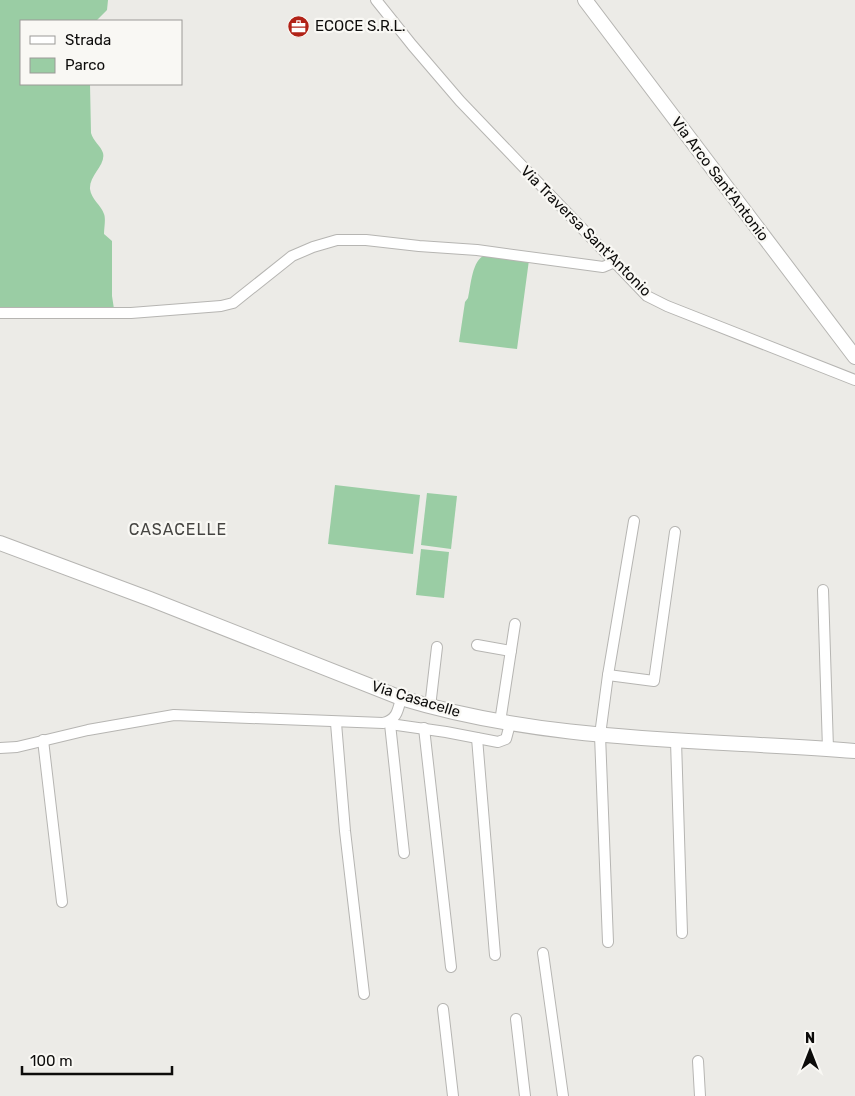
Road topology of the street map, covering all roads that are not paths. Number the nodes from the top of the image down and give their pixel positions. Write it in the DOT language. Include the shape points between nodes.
graph roads {
  1 [pos="376,0"];
  2 [pos="585,0"];
  3 [pos="615,262"];
  4 [pos="0,313"];
  5 [pos="855,357"];
  6 [pos="855,380"];
  7 [pos="634,522"];
  8 [pos="675,532"];
  9 [pos="0,544"];
  10 [pos="823,590"];
  11 [pos="515,624"];
  12 [pos="477,645"];
  13 [pos="437,647"];
  14 [pos="511,652"];
  15 [pos="608,675"];
  16 [pos="401,698"];
  17 [pos="430,707"];
  18 [pos="336,723"];
  19 [pos="389,723"];
  20 [pos="505,723"];
  21 [pos="424,728"];
  22 [pos="600,735"];
  23 [pos="477,738"];
  24 [pos="42,740"];
  25 [pos="676,741"];
  26 [pos="0,748"];
  27 [pos="828,749"];
  28 [pos="855,751"];
  29 [pos="404,853"];
  30 [pos="62,902"];
  31 [pos="682,933"];
  32 [pos="608,942"];
  33 [pos="543,952"];
  34 [pos="495,955"];
  35 [pos="451,967"];
  36 [pos="364,994"];
  37 [pos="443,1009"];
  38 [pos="516,1019"];
  39 [pos="698,1060"];
  40 [pos="453,1096"];
  41 [pos="525,1096"];
  42 [pos="563,1096"];
  43 [pos="700,1096"];
  1 -- 3 [label="street, Via Traversa Sant'Antonio" via="460,101"];
  2 -- 5 [label="street, Via Arco Sant'Antonio"];
  3 -- 4 [label="street" via="602,266 477,250 337,240 292,256 233,303 221,306 131,313"];
  3 -- 6 [label="street, Via Traversa Sant'Antonio" via="654,300"];
  7 -- 15 [label="street"];
  8 -- 15 [label="street" via="654,681"];
  9 -- 16 [label="street, Via Casacelle"];
  10 -- 27 [label="street"];
  11 -- 14 [label="street"];
  12 -- 14 [label="street"];
  13 -- 17 [label="street"];
  14 -- 20 [label="street"];
  15 -- 22 [label="street"];
  16 -- 17 [label="street, Via Casacelle"];
  16 -- 19 [label="street" via="396,716"];
  17 -- 20 [label="street, Via Casacelle"];
  18 -- 19 [label="street"];
  18 -- 24 [label="street" via="174,715"];
  18 -- 36 [label="street"];
  19 -- 21 [label="street"];
  19 -- 29 [label="street"];
  20 -- 22 [label="street, Via Casacelle"];
  20 -- 23 [label="street" via="508,736 505,741"];
  21 -- 23 [label="street"];
  21 -- 35 [label="street"];
  22 -- 25 [label="street, Via Casacelle"];
  22 -- 32 [label="street"];
  23 -- 34 [label="street"];
  24 -- 26 [label="street"];
  24 -- 30 [label="street"];
  25 -- 27 [label="street, Via Casacelle"];
  25 -- 31 [label="street"];
  27 -- 28 [label="street, Via Casacelle"];
  33 -- 42 [label="street"];
  37 -- 40 [label="street"];
  38 -- 41 [label="street"];
  39 -- 43 [label="street"];
}
